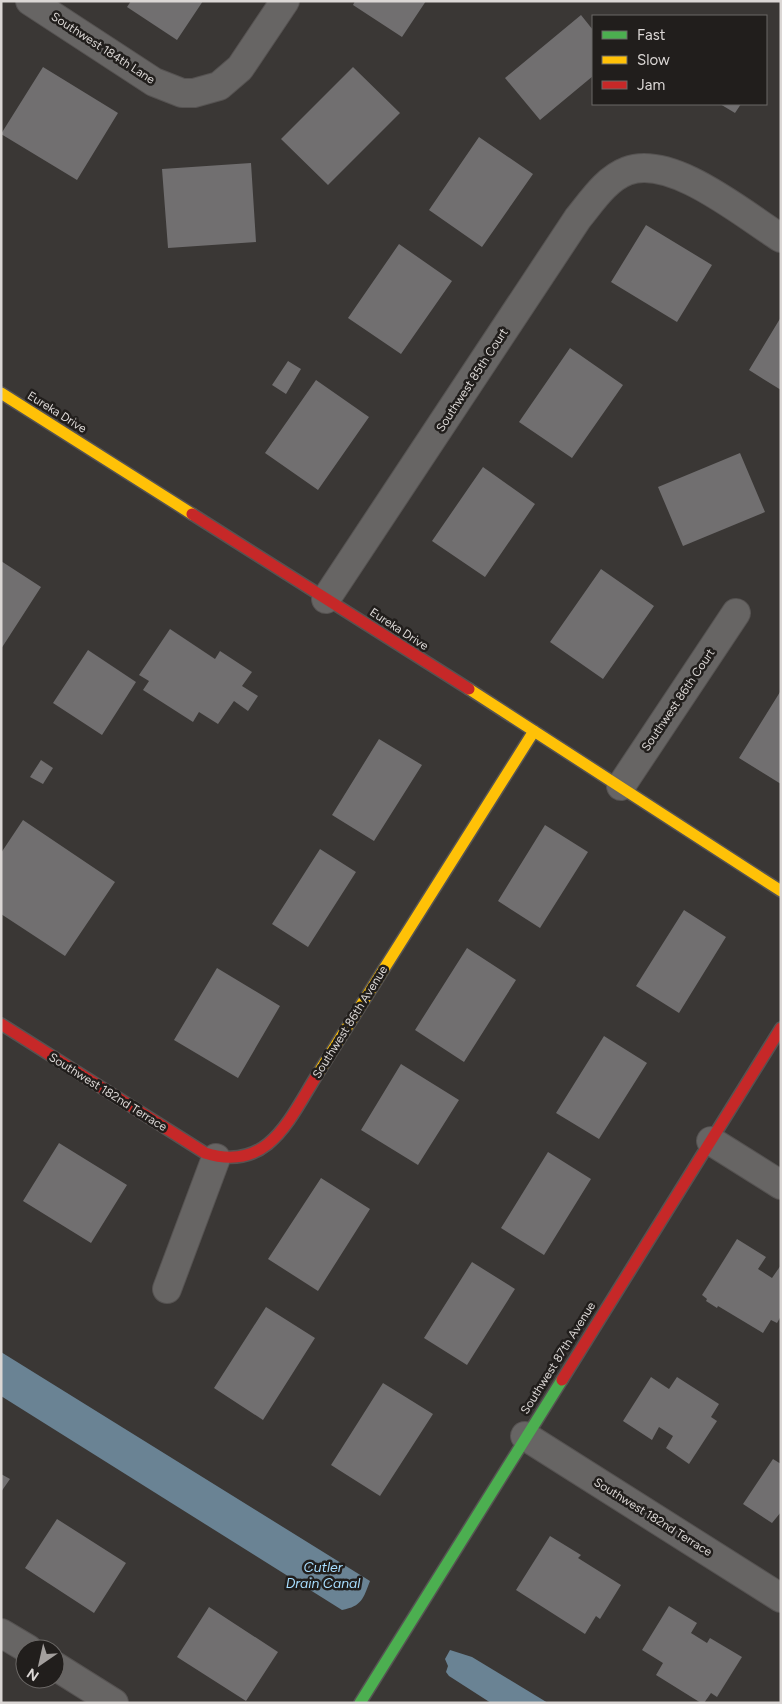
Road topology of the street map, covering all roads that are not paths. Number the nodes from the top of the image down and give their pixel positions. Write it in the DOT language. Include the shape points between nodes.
graph roads {
  1 [pos="30,1"];
  2 [pos="285,1"];
  3 [pos="781,238"];
  4 [pos="1,392"];
  5 [pos="326,599"];
  6 [pos="736,613"];
  7 [pos="534,731"];
  8 [pos="621,786"];
  9 [pos="781,891"];
  10 [pos="1,1024"];
  11 [pos="781,1028"];
  12 [pos="711,1141"];
  13 [pos="216,1158"];
  14 [pos="781,1185"];
  15 [pos="167,1288"];
  16 [pos="525,1436"];
  17 [pos="781,1598"];
  18 [pos="1,1632"];
  19 [pos="15,1641"];
  20 [pos="65,1672"];
  21 [pos="114,1703"];
  22 [pos="360,1703"];
  1 -- 2 [label="street, Southwest 184th Lane" via="167,88 182,93 207,91 229,79 240,68"];
  3 -- 5 [label="street, Southwest 85th Court" via="680,175 653,168 628,171 604,187 578,218"];
  4 -- 5 [label="street, Eureka Drive"];
  5 -- 7 [label="street, Eureka Drive"];
  6 -- 8 [label="street, Southwest 86th Court"];
  7 -- 8 [label="street, Eureka Drive"];
  7 -- 13 [label="street, Southwest 86th Avenue" via="280,1132 268,1146 253,1155 238,1159"];
  8 -- 9 [label="street, Eureka Drive"];
  10 -- 13 [label="street, Southwest 182nd Terrace"];
  11 -- 12 [label="street, Southwest 87th Avenue"];
  12 -- 14 [label="street"];
  12 -- 16 [label="street, Southwest 87th Avenue"];
  13 -- 15 [label="street"];
  16 -- 17 [label="street, Southwest 182nd Terrace"];
  16 -- 22 [label="street, Southwest 87th Avenue"];
  18 -- 19 [label="street"];
  20 -- 21 [label="street"];
}
